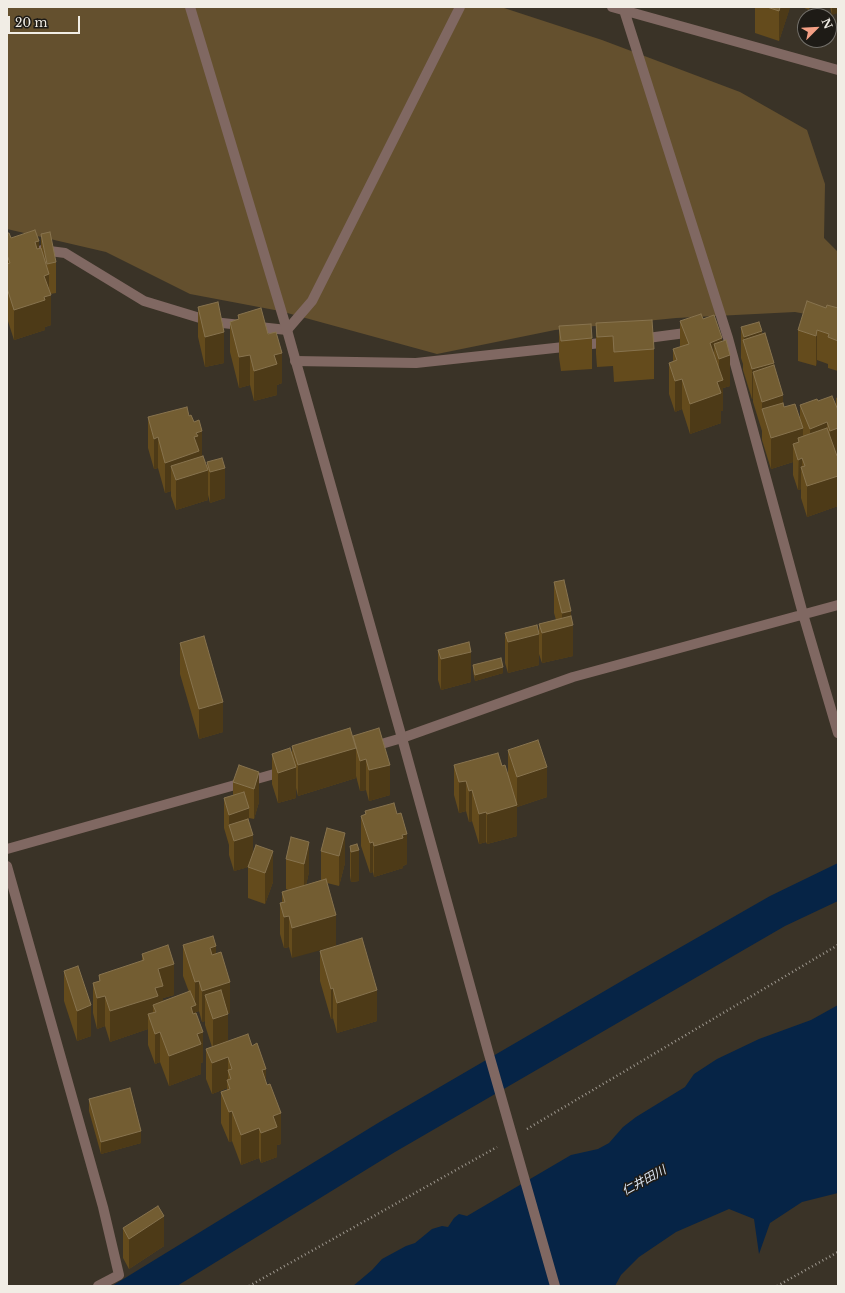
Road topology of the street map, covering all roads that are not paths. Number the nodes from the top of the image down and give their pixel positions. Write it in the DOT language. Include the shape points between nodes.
graph roads {
  1 [pos="190,7"];
  2 [pos="460,7"];
  3 [pos="612,7"];
  4 [pos="624,9"];
  5 [pos="838,70"];
  6 [pos="29,249"];
  7 [pos="286,330"];
  8 [pos="703,330"];
  9 [pos="295,360"];
  10 [pos="838,605"];
  11 [pos="803,614"];
  12 [pos="838,733"];
  13 [pos="402,738"];
  14 [pos="364,749"];
  15 [pos="297,767"];
  16 [pos="7,849"];
  17 [pos="7,866"];
  18 [pos="98,1286"];
  19 [pos="555,1286"];
  1 -- 7 [label="street"];
  2 -- 7 [label="street" via="312,301"];
  3 -- 4 [label="street"];
  4 -- 5 [label="street"];
  4 -- 11 [label="street" via="721,327"];
  6 -- 7 [label="street" via="65,252 144,301 214,322"];
  7 -- 9 [label="street"];
  8 -- 9 [label="street" via="416,363"];
  9 -- 13 [label="street"];
  10 -- 11 [label="street"];
  11 -- 12 [label="street"];
  11 -- 13 [label="street" via="573,677"];
  13 -- 14 [label="street"];
  13 -- 19 [label="street"];
  15 -- 16 [label="street"];
  17 -- 18 [label="street" via="103,1207 119,1275"];
}
